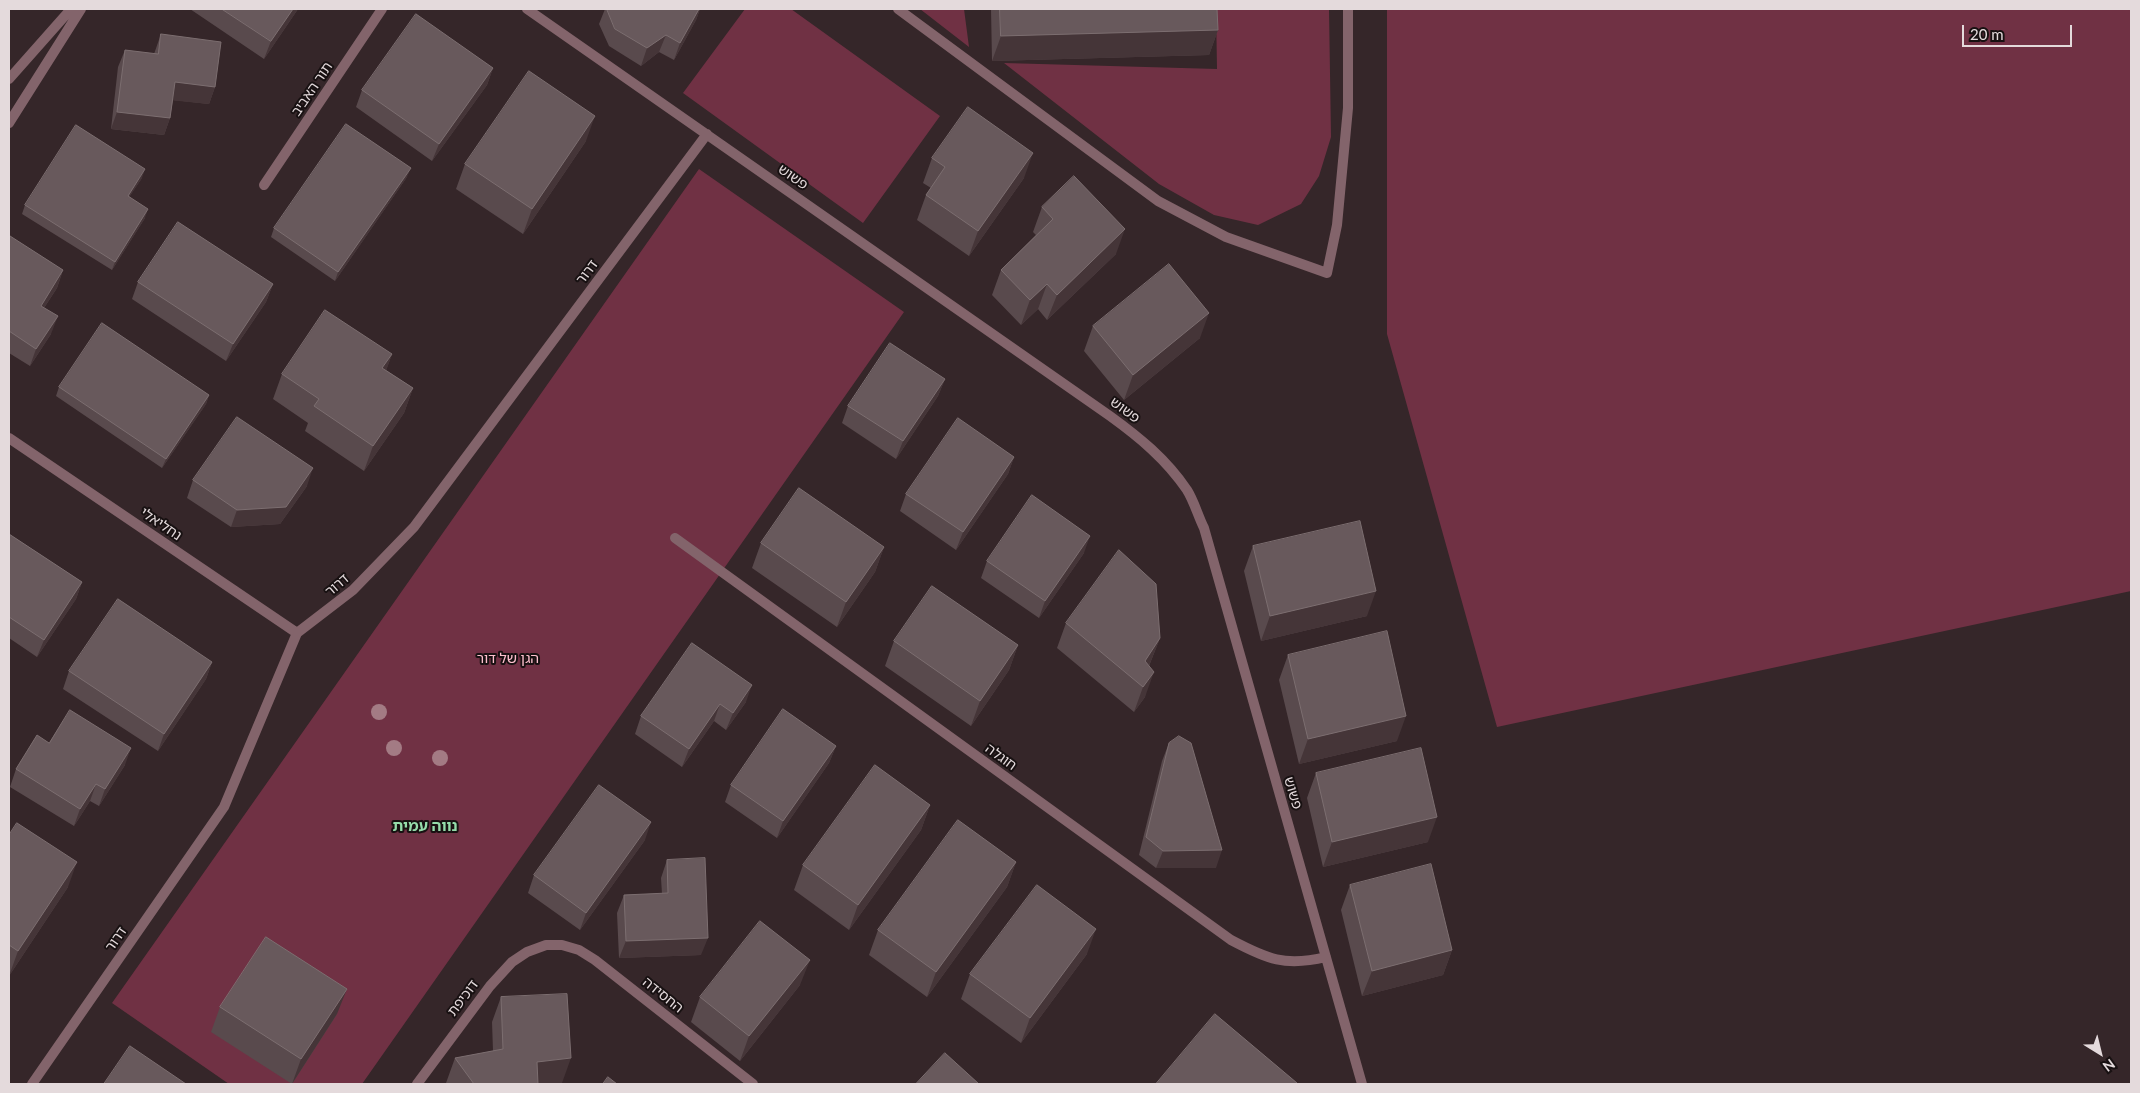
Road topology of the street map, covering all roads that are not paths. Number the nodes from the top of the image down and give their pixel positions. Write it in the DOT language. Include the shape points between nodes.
graph roads {
  1 [pos="71,9"];
  2 [pos="81,9"];
  3 [pos="382,9"];
  4 [pos="527,9"];
  5 [pos="898,9"];
  6 [pos="1348,9"];
  7 [pos="9,79"];
  8 [pos="9,123"];
  9 [pos="707,134"];
  10 [pos="264,185"];
  11 [pos="9,438"];
  12 [pos="675,538"];
  13 [pos="298,633"];
  14 [pos="546,945"];
  15 [pos="1326,957"];
  16 [pos="32,1084"];
  17 [pos="417,1084"];
  18 [pos="753,1084"];
  19 [pos="1362,1084"];
  1 -- 7 [label="street"];
  2 -- 8 [label="street"];
  3 -- 10 [label="street, תור האביב"];
  4 -- 9 [label="street, פשוש"];
  5 -- 6 [label="street" via="1158,201 1226,238 1327,273 1337,225 1348,108"];
  9 -- 13 [label="street, דרור" via="414,528 353,590"];
  9 -- 15 [label="street, פשוש" via="1141,438 1166,462 1188,491 1204,528"];
  11 -- 13 [label="street, נחליאלי"];
  12 -- 15 [label="street, חוגלה" via="1230,940 1273,959 1292,962"];
  13 -- 16 [label="street, דרור" via="224,807"];
  14 -- 17 [label="street, דוכיפת" via="527,952 506,968"];
  14 -- 18 [label="street, החסידה" via="579,950 595,960"];
  15 -- 19 [label="street, פשוש"];
}
